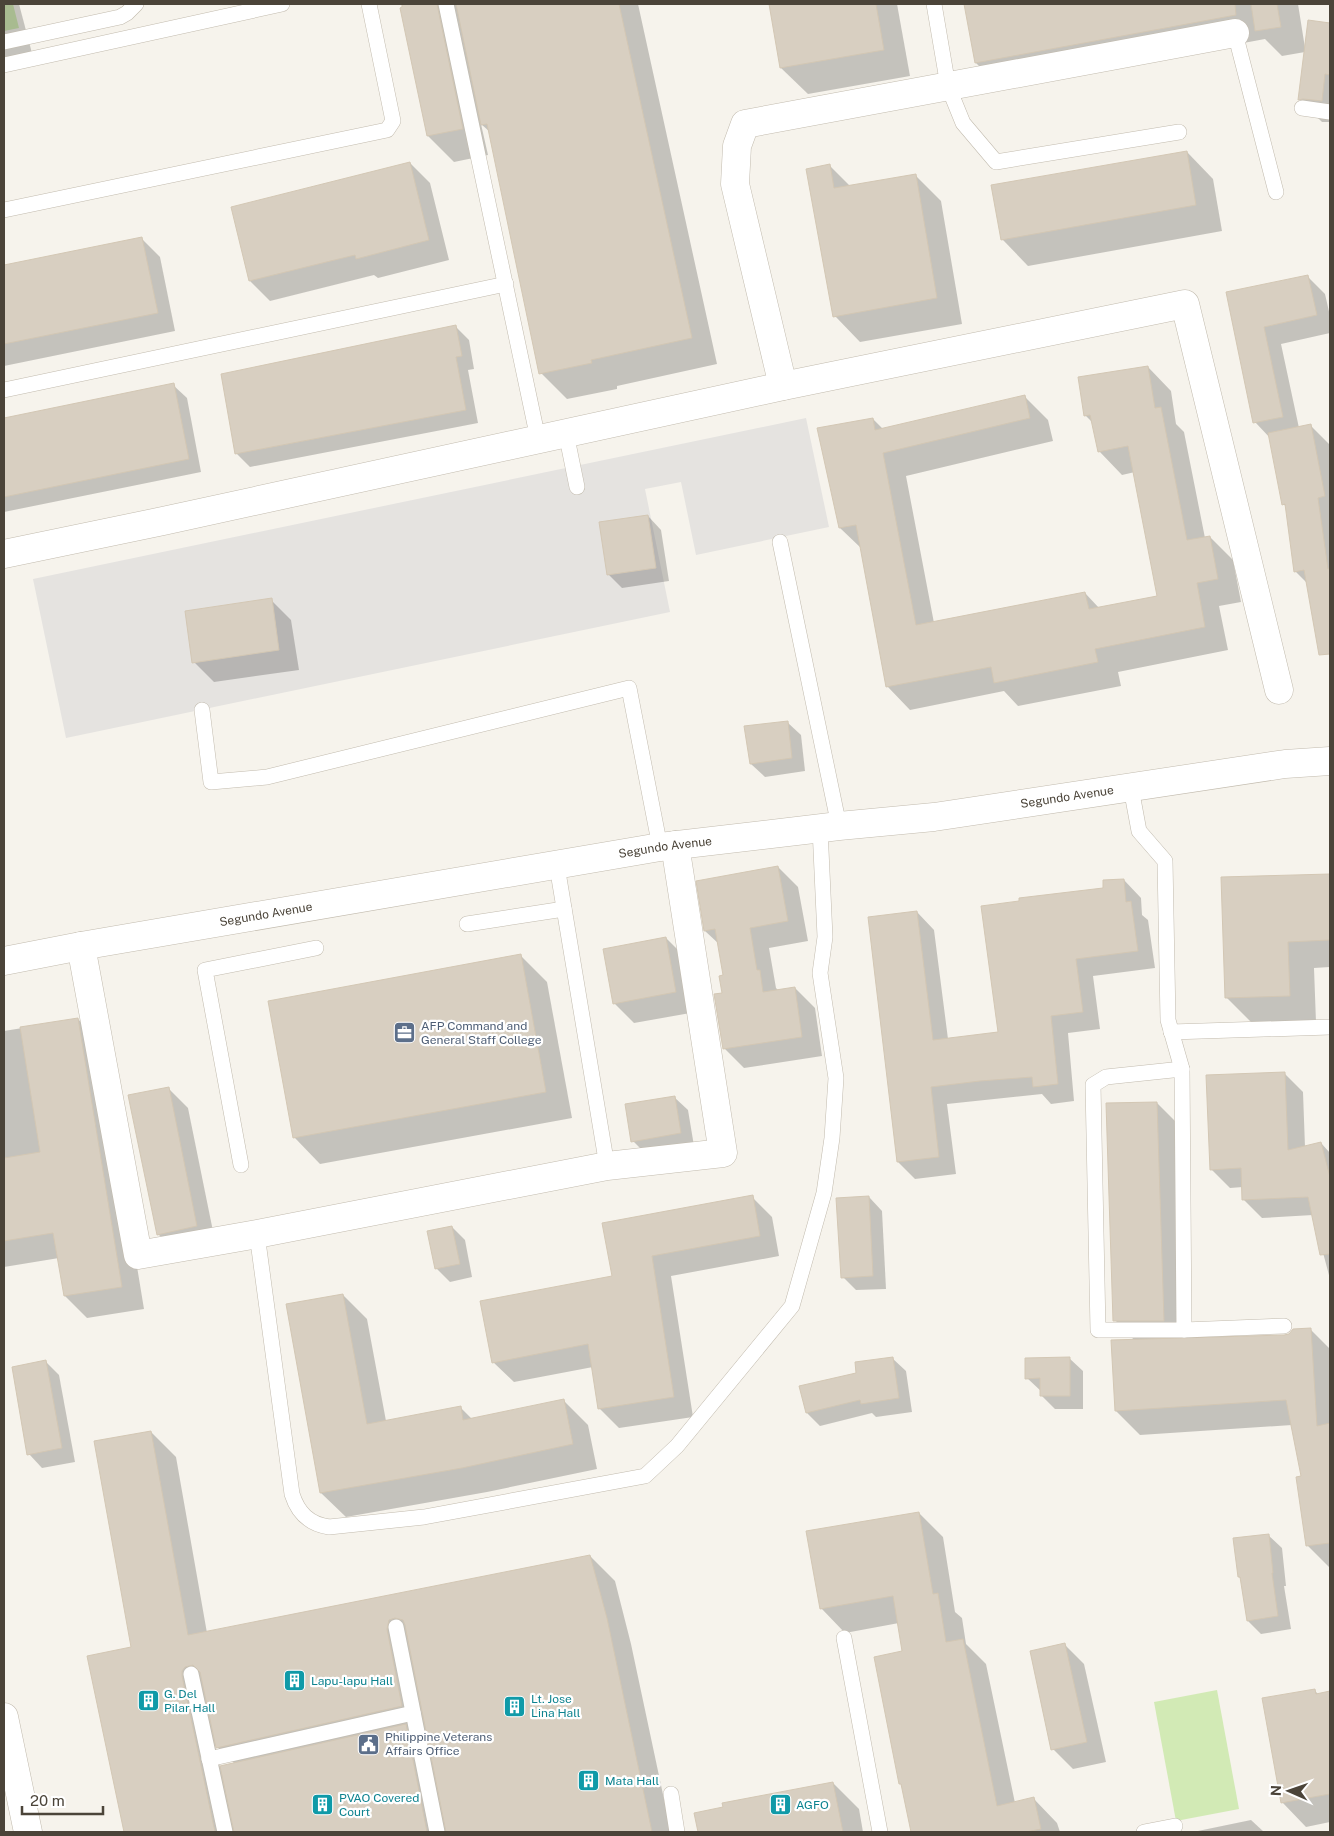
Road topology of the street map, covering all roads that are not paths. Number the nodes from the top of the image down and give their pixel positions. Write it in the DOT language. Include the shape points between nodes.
graph roads {
  1 [pos="136,4"];
  2 [pos="282,4"];
  3 [pos="369,4"];
  4 [pos="446,4"];
  5 [pos="934,4"];
  6 [pos="120,17"];
  7 [pos="1235,33"];
  8 [pos="126,38"];
  9 [pos="4,42"];
  10 [pos="4,65"];
  11 [pos="948,86"];
  12 [pos="1302,108"];
  13 [pos="1330,112"];
  14 [pos="1179,132"];
  15 [pos="1276,192"];
  16 [pos="4,210"];
  17 [pos="506,284"];
  18 [pos="783,386"];
  19 [pos="4,390"];
  20 [pos="566,433"];
  21 [pos="538,439"];
  22 [pos="577,487"];
  23 [pos="780,542"];
  24 [pos="4,554"];
  25 [pos="1279,690"];
  26 [pos="202,710"];
  27 [pos="1330,761"];
  28 [pos="1131,788"];
  29 [pos="830,827"];
  30 [pos="668,846"];
  31 [pos="557,866"];
  32 [pos="564,909"];
  33 [pos="467,924"];
  34 [pos="81,946"];
  35 [pos="316,948"];
  36 [pos="4,961"];
  37 [pos="1330,1027"];
  38 [pos="1171,1032"];
  39 [pos="1182,1069"];
  40 [pos="241,1165"];
  41 [pos="607,1166"];
  42 [pos="256,1234"];
  43 [pos="1284,1326"];
  44 [pos="1184,1330"];
  45 [pos="396,1627"];
  46 [pos="844,1638"];
  47 [pos="191,1674"];
  48 [pos="414,1713"];
  49 [pos="4,1718"];
  50 [pos="209,1759"];
  51 [pos="671,1794"];
  52 [pos="1175,1826"];
  53 [pos="28,1832"];
  54 [pos="225,1832"];
  55 [pos="437,1832"];
  56 [pos="677,1832"];
  57 [pos="880,1832"];
  58 [pos="1144,1832"];
  1 -- 6 [label="lane"];
  2 -- 8 [label="lane"];
  3 -- 16 [label="lane" via="393,121 387,130"];
  4 -- 17 [label="lane"];
  5 -- 11 [label="lane"];
  6 -- 8 [label="lane"];
  6 -- 9 [label="lane"];
  7 -- 11 [label="street"];
  7 -- 15 [label="lane"];
  8 -- 10 [label="lane"];
  11 -- 14 [label="lane" via="963,123 996,162"];
  11 -- 18 [label="street" via="745,124 737,146 734,184"];
  12 -- 13 [label="lane"];
  17 -- 19 [label="lane"];
  17 -- 21 [label="lane"];
  18 -- 20 [label="street"];
  18 -- 25 [label="street" via="1185,304"];
  20 -- 21 [label="street"];
  20 -- 22 [label="lane"];
  21 -- 24 [label="street"];
  23 -- 29 [label="lane"];
  26 -- 30 [label="lane" via="211,782 267,777 629,688"];
  27 -- 28 [label="street, Segundo Avenue" via="1285,764"];
  28 -- 29 [label="street, Segundo Avenue" via="934,817"];
  28 -- 38 [label="lane" via="1139,831 1165,861 1168,1020"];
  29 -- 30 [label="street, Segundo Avenue"];
  29 -- 42 [label="lane" via="825,937 820,973 836,1078 832,1138 824,1193 792,1306 677,1446 645,1476 424,1517 329,1527 314,1523 296,1505 292,1494"];
  30 -- 31 [label="street, Segundo Avenue"];
  30 -- 41 [label="street" via="723,1153"];
  31 -- 32 [label="lane"];
  31 -- 34 [label="street, Segundo Avenue"];
  32 -- 33 [label="lane"];
  32 -- 41 [label="lane"];
  34 -- 36 [label="street, Segundo Avenue"];
  34 -- 42 [label="street" via="138,1255"];
  35 -- 40 [label="lane" via="205,970"];
  37 -- 38 [label="lane"];
  38 -- 39 [label="lane"];
  39 -- 44 [label="lane"];
  39 -- 44 [label="lane" via="1106,1077 1093,1085 1098,1330"];
  41 -- 42 [label="street"];
  43 -- 44 [label="lane"];
  45 -- 48 [label="lane"];
  46 -- 57 [label="lane"];
  47 -- 50 [label="lane"];
  48 -- 50 [label="lane"];
  48 -- 55 [label="lane"];
  49 -- 53 [label="street"];
  50 -- 54 [label="lane"];
  51 -- 56 [label="lane"];
  52 -- 58 [label="lane"];
}
